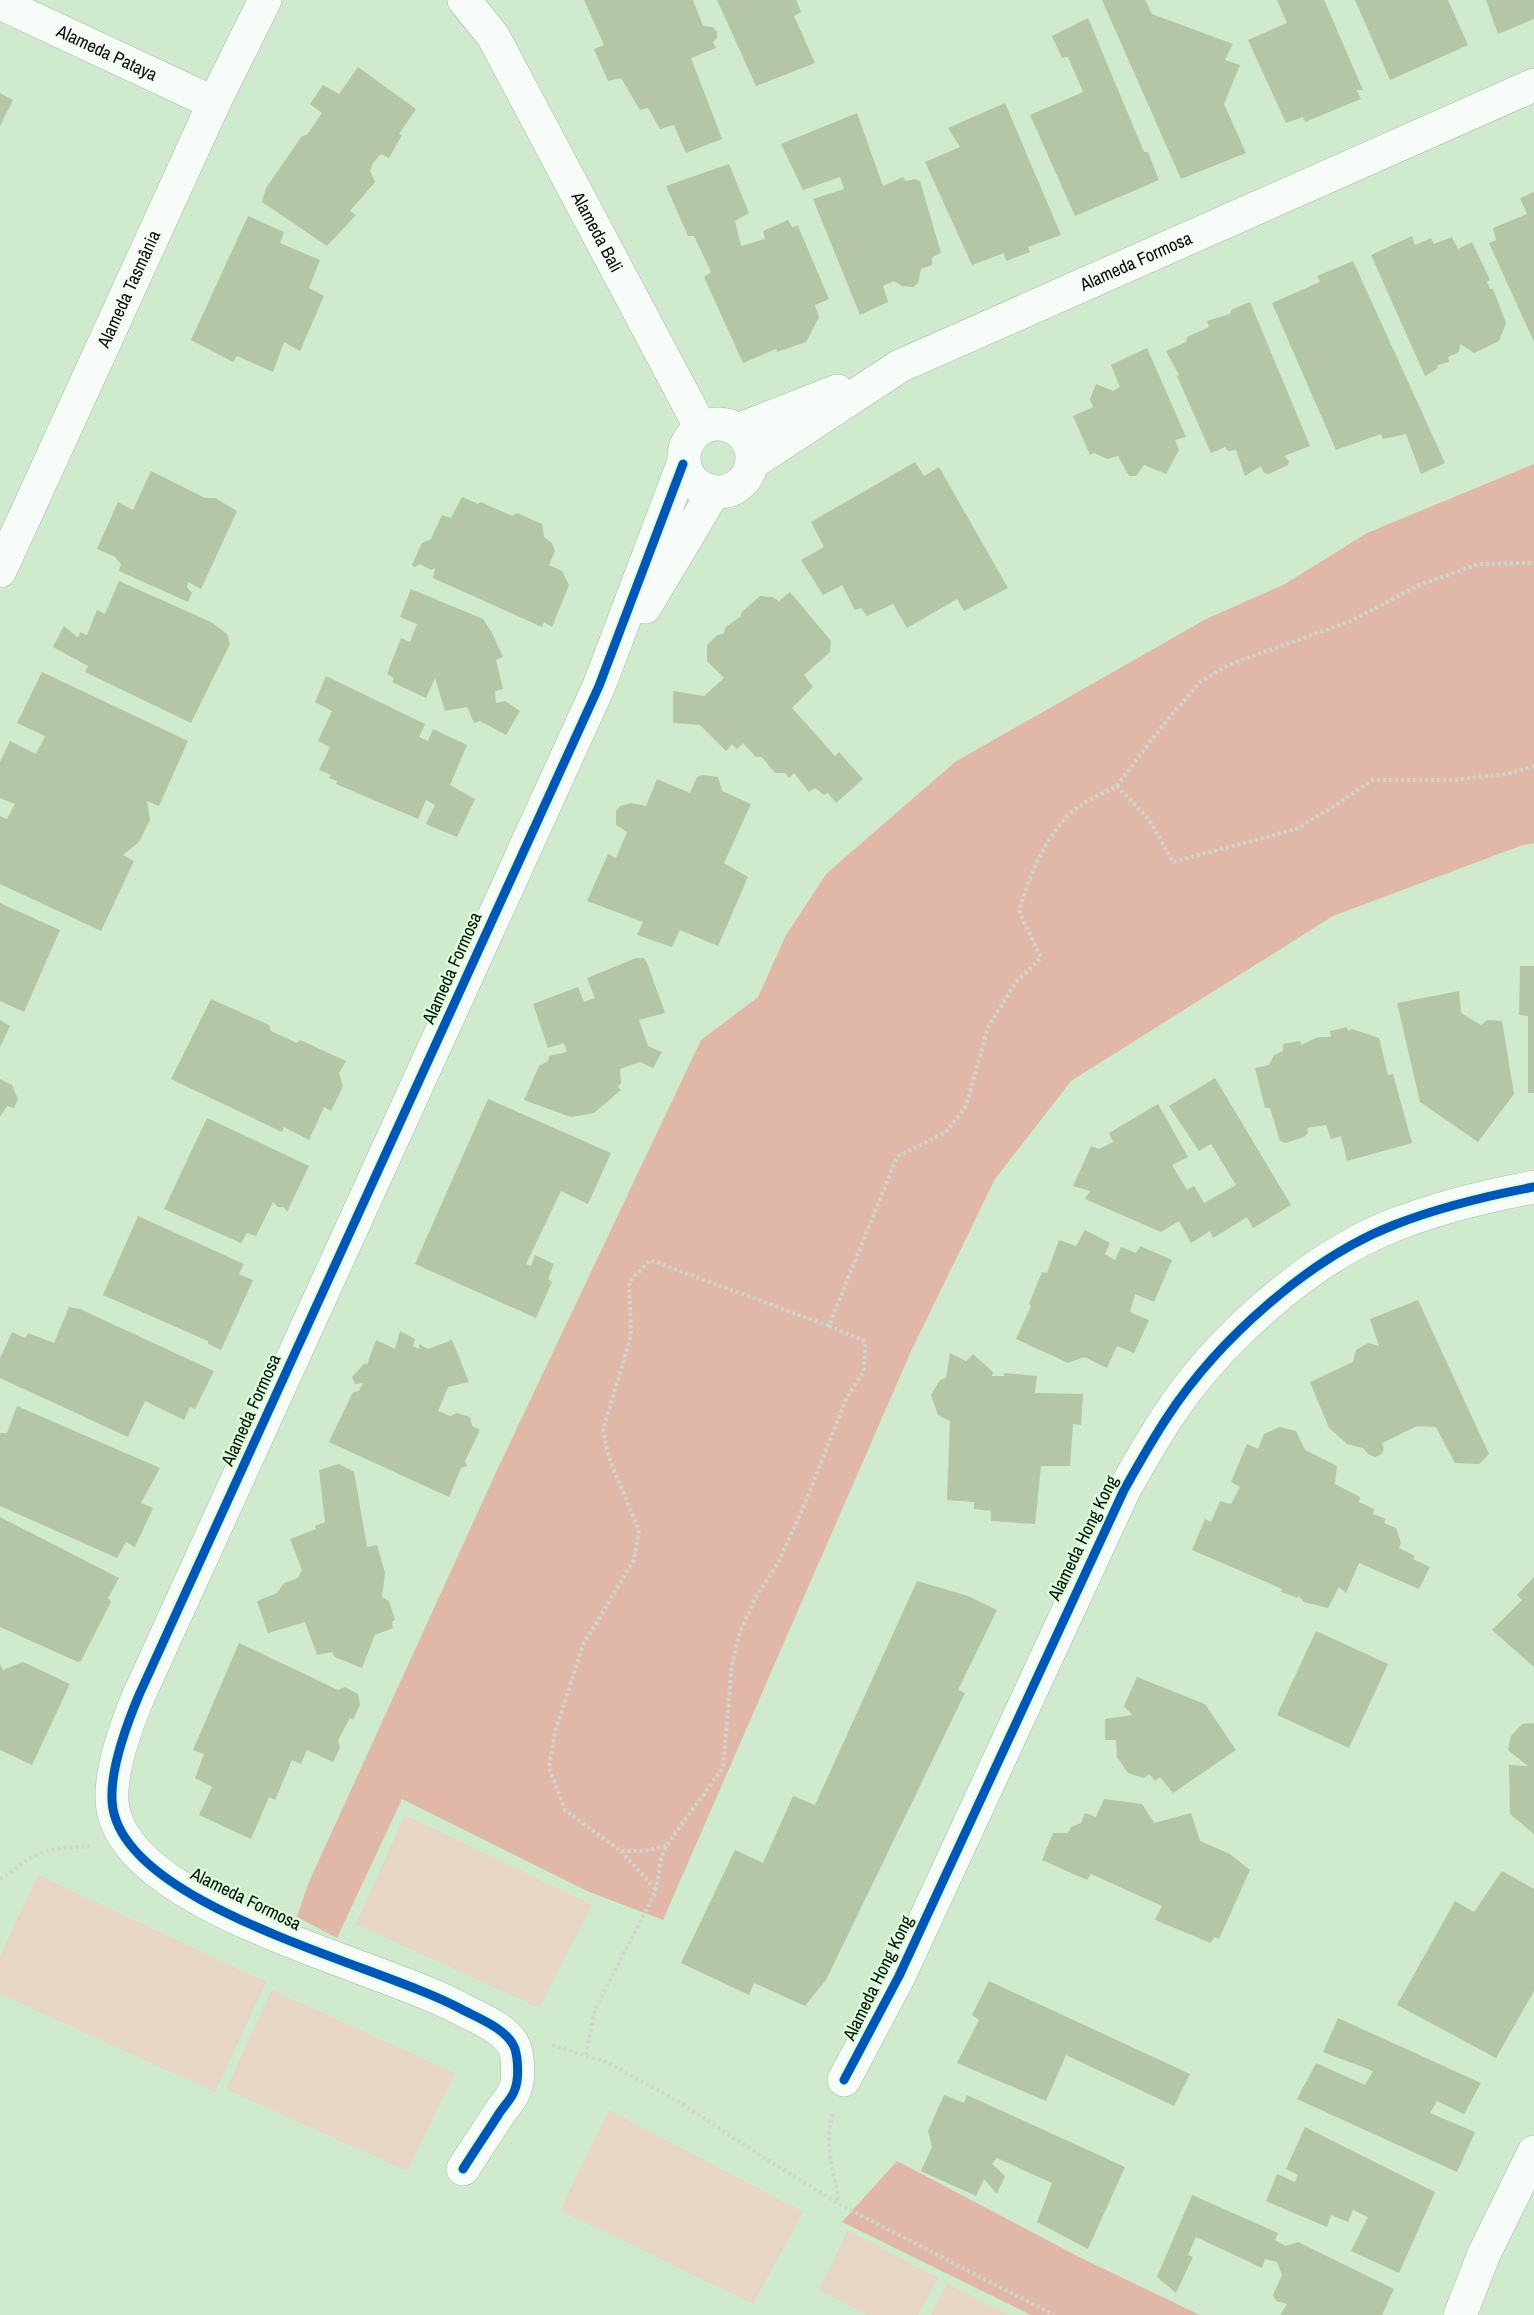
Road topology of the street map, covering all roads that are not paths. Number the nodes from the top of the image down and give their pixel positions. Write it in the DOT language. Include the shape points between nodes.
graph roads {
  1 [pos="464,0"];
  2 [pos="484,0"];
  3 [pos="0,3"];
  4 [pos="266,3"];
  5 [pos="493,36"];
  6 [pos="1534,85"];
  7 [pos="214,104"];
  8 [pos="900,366"];
  9 [pos="701,428"];
  10 [pos="738,430"];
  11 [pos="752,463"];
  12 [pos="683,464"];
  13 [pos="713,493"];
  14 [pos="0,571"];
  15 [pos="599,686"];
  16 [pos="1534,1187"];
  17 [pos="844,2080"];
  18 [pos="1534,2152"];
  19 [pos="463,2169"];
  20 [pos="1460,2315"];
  1 -- 5 [label="street"];
  2 -- 5 [label="street"];
  3 -- 7 [label="street, Alameda Pataya"];
  4 -- 7 [label="street, Alameda Tasmânia"];
  5 -- 9 [label="street, Alameda Bali"];
  6 -- 8 [label="street, Alameda Formosa"];
  7 -- 14 [label="street, Alameda Tasmânia"];
  8 -- 10 [label="street"];
  8 -- 11 [label="street, Alameda Formosa"];
  9 -- 10 [label="street" via="722,424"];
  9 -- 12 [label="street, Alameda Formosa" via="687,443"];
  10 -- 11 [label="street" via="748,442"];
  11 -- 13 [label="street, Alameda Formosa" via="749,474 735,489"];
  12 -- 13 [label="street" via="694,484"];
  12 -- 15 [label="street, Alameda Formosa"];
  13 -- 15 [label="street, Alameda Formosa"];
  15 -- 19 [label="street, Alameda Formosa" via="127,1723 117,1764 113,1809 126,1842 153,1868 199,1899 270,1933 441,1998 496,2028 514,2047 515,2089"];
  16 -- 17 [label="street, Alameda Hong Kong" via="1470,1199 1392,1226 1333,1257 1268,1303 1216,1354 1168,1415 1124,1490 899,1976"];
  18 -- 20 [label="street" via="1484,2254"];
}
